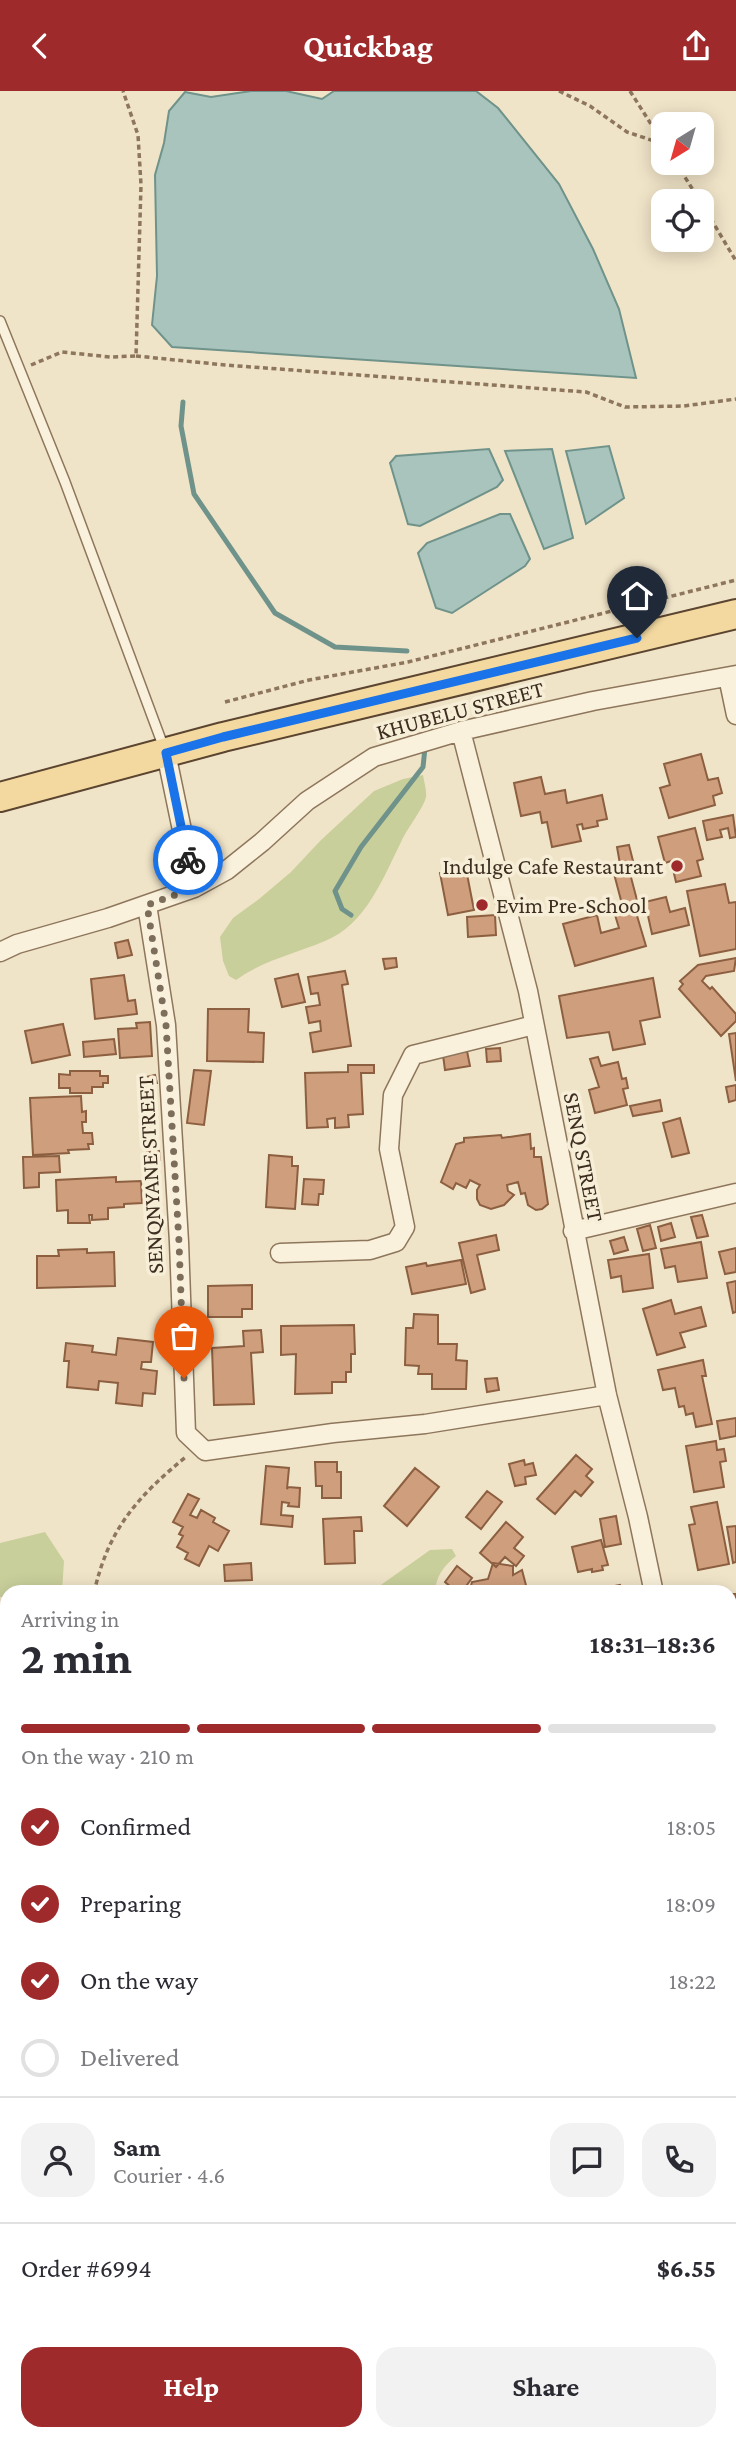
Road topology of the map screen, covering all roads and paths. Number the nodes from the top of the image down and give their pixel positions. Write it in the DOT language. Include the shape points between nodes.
graph roads {
  1 [pos="124,91"];
  2 [pos="559,91"];
  3 [pos="630,91"];
  4 [pos="651,125"];
  5 [pos="651,140"];
  6 [pos="714,225"];
  7 [pos="736,261"];
  8 [pos="0,321"];
  9 [pos="136,356"];
  10 [pos="19,370"];
  11 [pos="736,399"];
  12 [pos="736,580"];
  13 [pos="736,614"];
  14 [pos="732,676"];
  15 [pos="225,702"];
  16 [pos="736,715"];
  17 [pos="461,731"];
  18 [pos="166,753"];
  19 [pos="0,797"];
  20 [pos="194,888"];
  21 [pos="147,905"];
  22 [pos="0,952"];
  23 [pos="534,1025"];
  24 [pos="736,1193"];
  25 [pos="573,1231"];
  26 [pos="280,1253"];
  27 [pos="607,1395"];
  28 [pos="199,1445"];
  29 [pos="96,1585"];
  30 [pos="652,1585"];
  1 -- 9 [label="path" via="138,135 141,185"];
  2 -- 5 [label="path" via="627,131"];
  3 -- 4 [label="path"];
  6 -- 7 [label="path"];
  8 -- 10 [label="lane"];
  9 -- 10 [label="path" via="62,352"];
  9 -- 11 [label="path" via="586,392 625,407 684,407"];
  10 -- 18 [label="lane"];
  12 -- 15 [label="path" via="408,662 309,680"];
  13 -- 18 [label="main road"];
  14 -- 16 [label="street"];
  14 -- 17 [label="street, KHUBELU STREET"];
  17 -- 20 [label="street, KHUBELU STREET" via="374,757 307,801 227,870"];
  17 -- 23 [label="street, SENQ STREET"];
  18 -- 19 [label="main road"];
  18 -- 20 [label="street"];
  20 -- 21 [label="street, KHUBELU STREET"];
  21 -- 22 [label="street, KHUBELU STREET"];
  21 -- 28 [label="street, SENQNYANE STREET" via="166,1025 186,1433"];
  23 -- 25 [label="street, SENQ STREET"];
  23 -- 26 [label="street" via="413,1055 393,1095 390,1149 405,1227 396,1242 370,1250"];
  24 -- 25 [label="street"];
  25 -- 27 [label="street, SENQ STREET"];
  27 -- 28 [label="street" via="425,1424 205,1451"];
  27 -- 30 [label="street, SENQ STREET"];
  28 -- 29 [label="path" via="133,1506 111,1540"];
}
